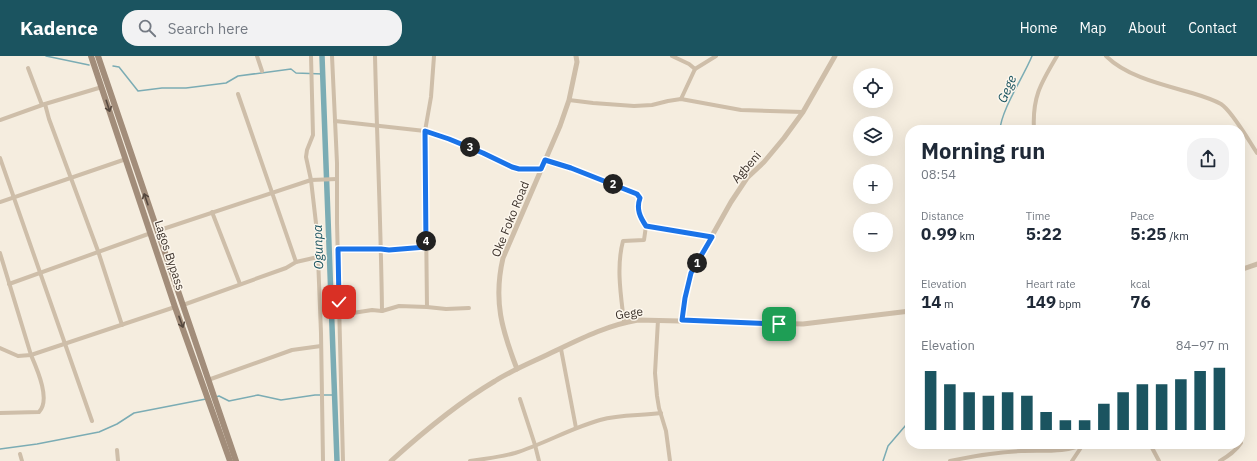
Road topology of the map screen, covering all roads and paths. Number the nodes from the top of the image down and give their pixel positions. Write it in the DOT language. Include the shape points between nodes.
graph roads {
  1 [pos="91,56"];
  2 [pos="98,56"];
  3 [pos="257,56"];
  4 [pos="311,56"];
  5 [pos="332,56"];
  6 [pos="375,56"];
  7 [pos="434,56"];
  8 [pos="576,56"];
  9 [pos="672,56"];
  10 [pos="716,56"];
  11 [pos="835,56"];
  12 [pos="1057,56"];
  13 [pos="1106,56"];
  14 [pos="28,68"];
  15 [pos="695,69"];
  16 [pos="262,71"];
  17 [pos="102,87"];
  18 [pos="238,94"];
  19 [pos="681,99"];
  20 [pos="569,100"];
  21 [pos="43,105"];
  22 [pos="803,112"];
  23 [pos="0,120"];
  24 [pos="335,121"];
  25 [pos="376,125"];
  26 [pos="1034,125"];
  27 [pos="1239,125"];
  28 [pos="425,131"];
  29 [pos="1245,135"];
  30 [pos="1257,153"];
  31 [pos="0,158"];
  32 [pos="126,160"];
  33 [pos="545,160"];
  34 [pos="541,169"];
  35 [pos="71,178"];
  36 [pos="335,179"];
  37 [pos="313,180"];
  38 [pos="271,193"];
  39 [pos="14,198"];
  40 [pos="0,202"];
  41 [pos="212,212"];
  42 [pos="646,226"];
  43 [pos="154,232"];
  44 [pos="712,237"];
  45 [pos="426,247"];
  46 [pos="338,249"];
  47 [pos="381,249"];
  48 [pos="98,252"];
  49 [pos="0,253"];
  50 [pos="318,257"];
  51 [pos="296,262"];
  52 [pos="1257,264"];
  53 [pos="1245,268"];
  54 [pos="41,273"];
  55 [pos="9,284"];
  56 [pos="240,284"];
  57 [pos="183,305"];
  58 [pos="175,307"];
  59 [pos="428,307"];
  60 [pos="469,308"];
  61 [pos="382,311"];
  62 [pos="905,313"];
  63 [pos="340,314"];
  64 [pos="658,320"];
  65 [pos="682,320"];
  66 [pos="624,322"];
  67 [pos="122,326"];
  68 [pos="66,344"];
  69 [pos="321,346"];
  70 [pos="0,348"];
  71 [pos="561,349"];
  72 [pos="31,355"];
  73 [pos="517,369"];
  74 [pos="208,380"];
  75 [pos="520,399"];
  76 [pos="0,413"];
  77 [pos="661,413"];
  78 [pos="92,421"];
  79 [pos="576,428"];
  80 [pos="535,445"];
  81 [pos="1055,449"];
  82 [pos="1081,449"];
  83 [pos="1153,449"];
  84 [pos="1236,449"];
  85 [pos="118,450"];
  86 [pos="20,454"];
  87 [pos="22,461"];
  88 [pos="118,461"];
  89 [pos="230,461"];
  90 [pos="236,461"];
  91 [pos="323,461"];
  92 [pos="343,461"];
  93 [pos="391,461"];
  94 [pos="470,461"];
  95 [pos="539,461"];
  96 [pos="670,461"];
  97 [pos="950,461"];
  98 [pos="1072,461"];
  99 [pos="1159,461"];
  100 [pos="1220,461"];
  1 -- 17 [label="main road, Lagos Bypass"];
  43 -- 2 [label="main road, Lagos Bypass, one-way"];
  3 -- 16 [label="street"];
  4 -- 37 [label="street" via="313,135 306,157"];
  5 -- 24 [label="street"];
  6 -- 25 [label="street"];
  7 -- 28 [label="street"];
  8 -- 20 [label="street, Oke Foko Road"];
  9 -- 15 [label="street"];
  10 -- 15 [label="street"];
  11 -- 22 [label="street, Agbeni"];
  12 -- 26 [label="street" via="1040,85 1033,110"];
  13 -- 27 [label="street" via="1124,70 1222,104"];
  14 -- 21 [label="street"];
  15 -- 19 [label="street"];
  17 -- 21 [label="street"];
  17 -- 32 [label="main road, Lagos Bypass, one-way"];
  18 -- 38 [label="street"];
  19 -- 20 [label="street" via="634,106"];
  19 -- 22 [label="street" via="741,110"];
  20 -- 33 [label="street, Oke Foko Road"];
  21 -- 23 [label="street"];
  21 -- 35 [label="street"];
  22 -- 44 [label="street, Agbeni" via="764,162 747,178 730,202"];
  24 -- 25 [label="street"];
  24 -- 36 [label="street"];
  25 -- 28 [label="street"];
  25 -- 47 [label="street"];
  28 -- 34 [label="street" via="512,167"];
  28 -- 45 [label="street"];
  29 -- 30 [label="street"];
  31 -- 39 [label="street"];
  32 -- 35 [label="street"];
  32 -- 43 [label="main road, Lagos Bypass"];
  33 -- 34 [label="street, Oke Foko Road"];
  33 -- 42 [label="street" via="637,194 640,198 639,216"];
  34 -- 73 [label="street, Oke Foko Road" via="499,273 500,314"];
  35 -- 39 [label="street"];
  35 -- 48 [label="street"];
  36 -- 37 [label="street"];
  36 -- 46 [label="street"];
  37 -- 38 [label="street"];
  37 -- 50 [label="street"];
  38 -- 41 [label="street"];
  38 -- 51 [label="street"];
  39 -- 40 [label="street"];
  39 -- 54 [label="street"];
  41 -- 43 [label="street"];
  41 -- 56 [label="street"];
  42 -- 44 [label="street"];
  42 -- 66 [label="street" via="644,240 623,241 620,264"];
  43 -- 48 [label="street"];
  43 -- 57 [label="main road, Lagos Bypass"];
  43 -- 58 [label="main road, Lagos Bypass"];
  44 -- 65 [label="street, Agbeni" via="691,273"];
  45 -- 47 [label="street"];
  45 -- 59 [label="street"];
  46 -- 47 [label="street"];
  46 -- 63 [label="street"];
  47 -- 61 [label="street"];
  48 -- 54 [label="street"];
  48 -- 67 [label="street"];
  49 -- 55 [label="street"];
  50 -- 51 [label="street"];
  50 -- 69 [label="street"];
  51 -- 56 [label="street"];
  52 -- 53 [label="street"];
  54 -- 55 [label="street"];
  54 -- 68 [label="street"];
  55 -- 72 [label="street"];
  56 -- 57 [label="street"];
  57 -- 74 [label="main road, Lagos Bypass"];
  58 -- 67 [label="street"];
  58 -- 89 [label="main road, Lagos Bypass, one-way"];
  59 -- 60 [label="street"];
  59 -- 61 [label="street" via="399,306"];
  61 -- 63 [label="street"];
  62 -- 65 [label="street, Gege" via="803,324"];
  63 -- 92 [label="street"];
  64 -- 65 [label="street, Gege"];
  64 -- 66 [label="street, Gege"];
  64 -- 77 [label="street" via="655,373"];
  66 -- 71 [label="street, Gege" via="597,331"];
  67 -- 68 [label="street"];
  68 -- 72 [label="street"];
  68 -- 78 [label="street"];
  69 -- 74 [label="street" via="292,350"];
  69 -- 91 [label="street"];
  70 -- 72 [label="street" via="18,356"];
  71 -- 73 [label="street, Gege"];
  71 -- 79 [label="street"];
  72 -- 76 [label="street" via="44,395 42,410 32,413"];
  73 -- 93 [label="street, Gege" via="479,391 424,432"];
  74 -- 90 [label="main road, Lagos Bypass"];
  75 -- 80 [label="street"];
  77 -- 79 [label="street" via="620,415"];
  77 -- 96 [label="street"];
  79 -- 80 [label="street"];
  80 -- 94 [label="street" via="500,457"];
  80 -- 95 [label="street"];
  81 -- 97 [label="street" via="974,456"];
  82 -- 98 [label="street"];
  83 -- 99 [label="street"];
  84 -- 100 [label="street"];
  85 -- 88 [label="street"];
  86 -- 87 [label="street"];
}
